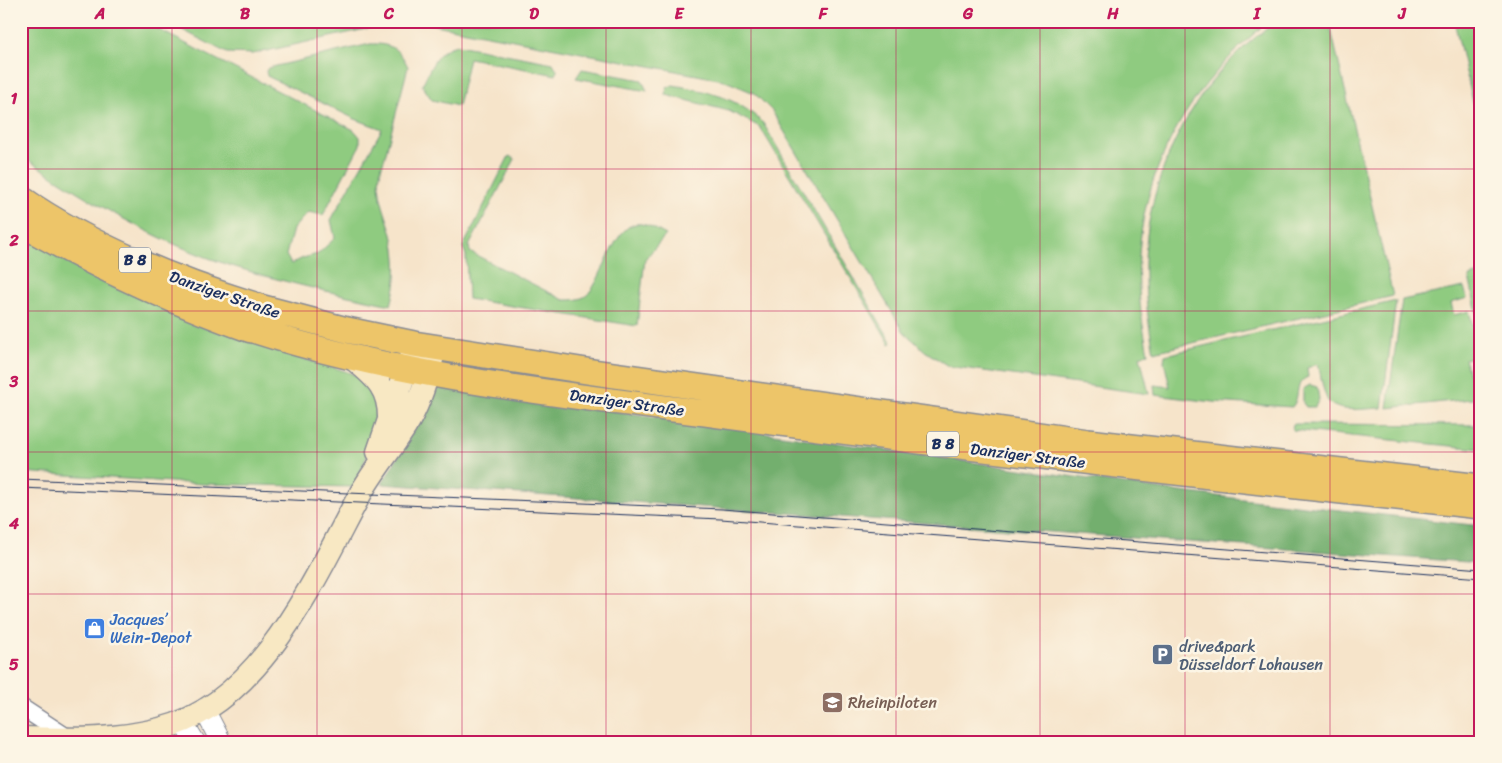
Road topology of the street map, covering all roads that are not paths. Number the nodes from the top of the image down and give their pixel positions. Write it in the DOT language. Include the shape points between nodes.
graph roads {
  1 [pos="21,199"];
  2 [pos="21,223"];
  3 [pos="253,317"];
  4 [pos="425,345"];
  5 [pos="352,358"];
  6 [pos="418,371"];
  7 [pos="389,422"];
  8 [pos="370,477"];
  9 [pos="1481,487"];
  10 [pos="1481,506"];
  11 [pos="21,707"];
  12 [pos="204,709"];
  13 [pos="182,721"];
  14 [pos="26,734"];
  15 [pos="72,740"];
  16 [pos="195,742"];
  17 [pos="220,742"];
  1 -- 3 [label="highway, Danziger Straße / B 8" via="123,255 211,292"];
  2 -- 3 [label="highway, Danziger Straße / B 8" via="112,273 204,313"];
  3 -- 4 [label="main road, Danziger Straße / B 8"];
  3 -- 5 [label="main road, Danziger Straße / B 8"];
  4 -- 6 [label="main road"];
  4 -- 9 [label="main road, Danziger Straße / B 8" via="937,422"];
  5 -- 6 [label="main road, Danziger Straße / B 8"];
  5 -- 7 [label="main road" via="376,378 388,396"];
  6 -- 7 [label="main road"];
  6 -- 8 [label="main road" via="419,402"];
  6 -- 10 [label="main road, Danziger Straße / B 8" via="485,383 895,438 1206,477"];
  7 -- 8 [label="main road"];
  8 -- 12 [label="main road" via="312,584 264,657 239,684"];
  11 -- 15 [label="street"];
  12 -- 13 [label="main road"];
  12 -- 17 [label="street"];
  13 -- 15 [label="main road" via="128,736"];
  13 -- 16 [label="street"];
  14 -- 15 [label="main road"];
}
